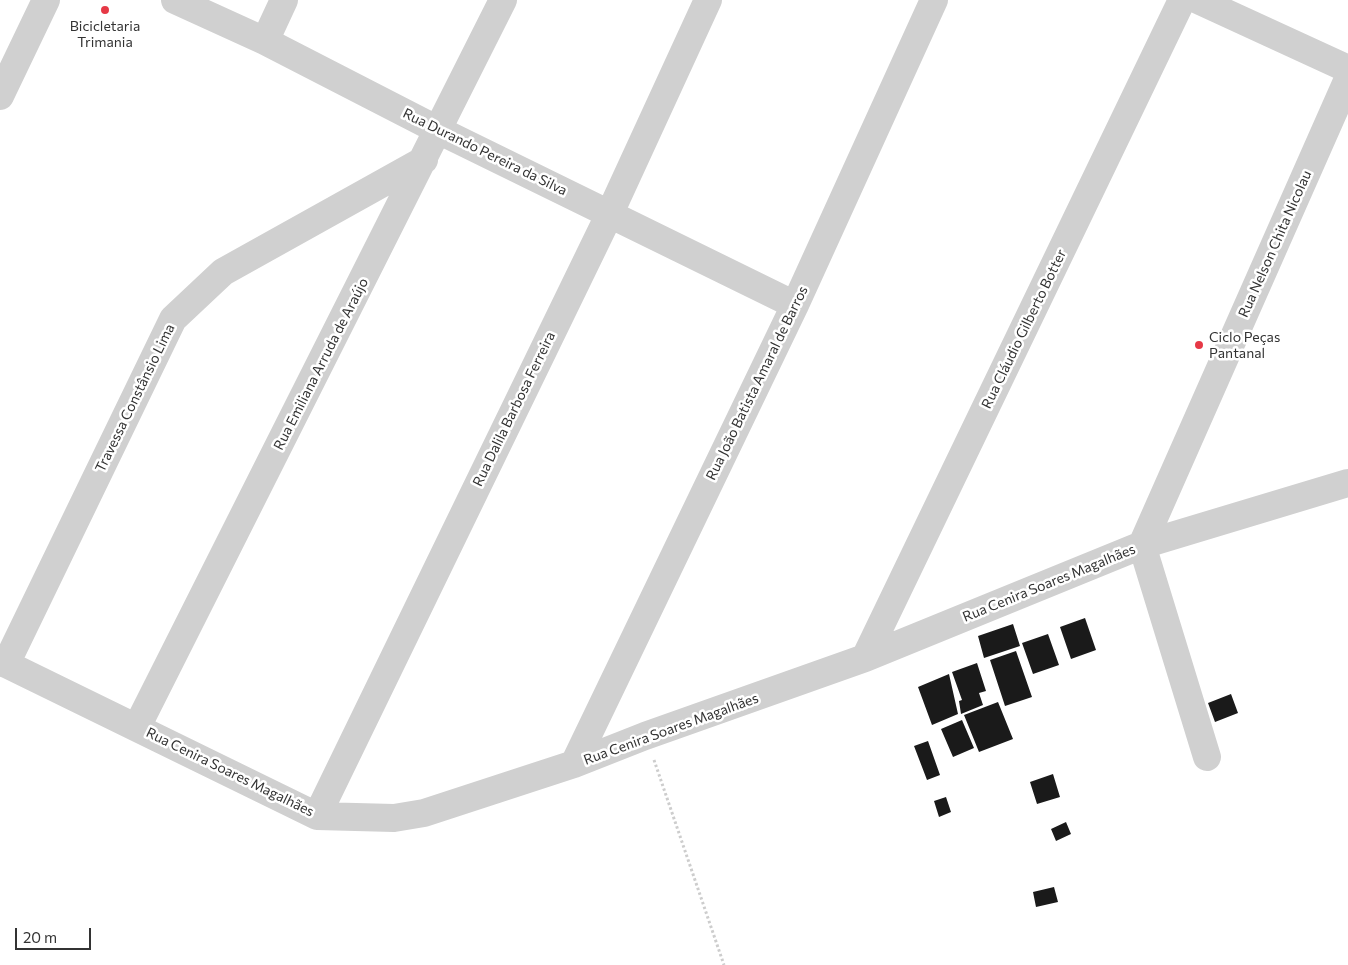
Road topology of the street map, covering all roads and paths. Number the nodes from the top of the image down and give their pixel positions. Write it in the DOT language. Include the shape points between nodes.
graph roads {
  1 [pos="46,0"];
  2 [pos="175,0"];
  3 [pos="284,0"];
  4 [pos="503,0"];
  5 [pos="708,0"];
  6 [pos="934,0"];
  7 [pos="1182,0"];
  8 [pos="1198,0"];
  9 [pos="265,41"];
  10 [pos="1348,69"];
  11 [pos="1348,79"];
  12 [pos="0,96"];
  13 [pos="438,130"];
  14 [pos="424,160"];
  15 [pos="610,213"];
  16 [pos="795,305"];
  17 [pos="1348,484"];
  18 [pos="1142,545"];
  19 [pos="865,658"];
  20 [pos="3,662"];
  21 [pos="137,727"];
  22 [pos="645,736"];
  23 [pos="1207,757"];
  24 [pos="574,764"];
  25 [pos="317,816"];
  26 [pos="724,965"];
  1 -- 12 [label="street"];
  2 -- 9 [label="street, Rua Durando Pereira da Silva"];
  3 -- 9 [label="street"];
  4 -- 13 [label="street, Rua Emiliana Arruda de Araújo"];
  5 -- 15 [label="street, Rua Dalila Barbosa Ferreira"];
  6 -- 16 [label="street, Rua João Batista Amaral de Barros"];
  7 -- 19 [label="street, Rua Cláudio Gilberto Botter"];
  8 -- 10 [label="street"];
  9 -- 13 [label="street, Rua Durando Pereira da Silva"];
  11 -- 18 [label="street, Rua Nelson Chita Nicolau"];
  13 -- 14 [label="street, Rua Emiliana Arruda de Araújo"];
  13 -- 15 [label="street, Rua Durando Pereira da Silva"];
  14 -- 20 [label="street, Travessa Constânsio Lima" via="223,272 173,319"];
  14 -- 21 [label="street, Rua Emiliana Arruda de Araújo"];
  15 -- 16 [label="street, Rua Durando Pereira da Silva"];
  15 -- 25 [label="street, Rua Dalila Barbosa Ferreira"];
  16 -- 24 [label="street, Rua João Batista Amaral de Barros"];
  17 -- 18 [label="street, Rua Cenira Soares Magalhães"];
  18 -- 19 [label="street, Rua Cenira Soares Magalhães"];
  18 -- 23 [label="street"];
  19 -- 22 [label="street, Rua Cenira Soares Magalhães"];
  20 -- 21 [label="street, Rua Cenira Soares Magalhães"];
  21 -- 25 [label="street, Rua Cenira Soares Magalhães"];
  22 -- 24 [label="street, Rua Cenira Soares Magalhães"];
  22 -- 26 [label="path"];
  24 -- 25 [label="street, Rua Cenira Soares Magalhães" via="424,814 394,818"];
}
